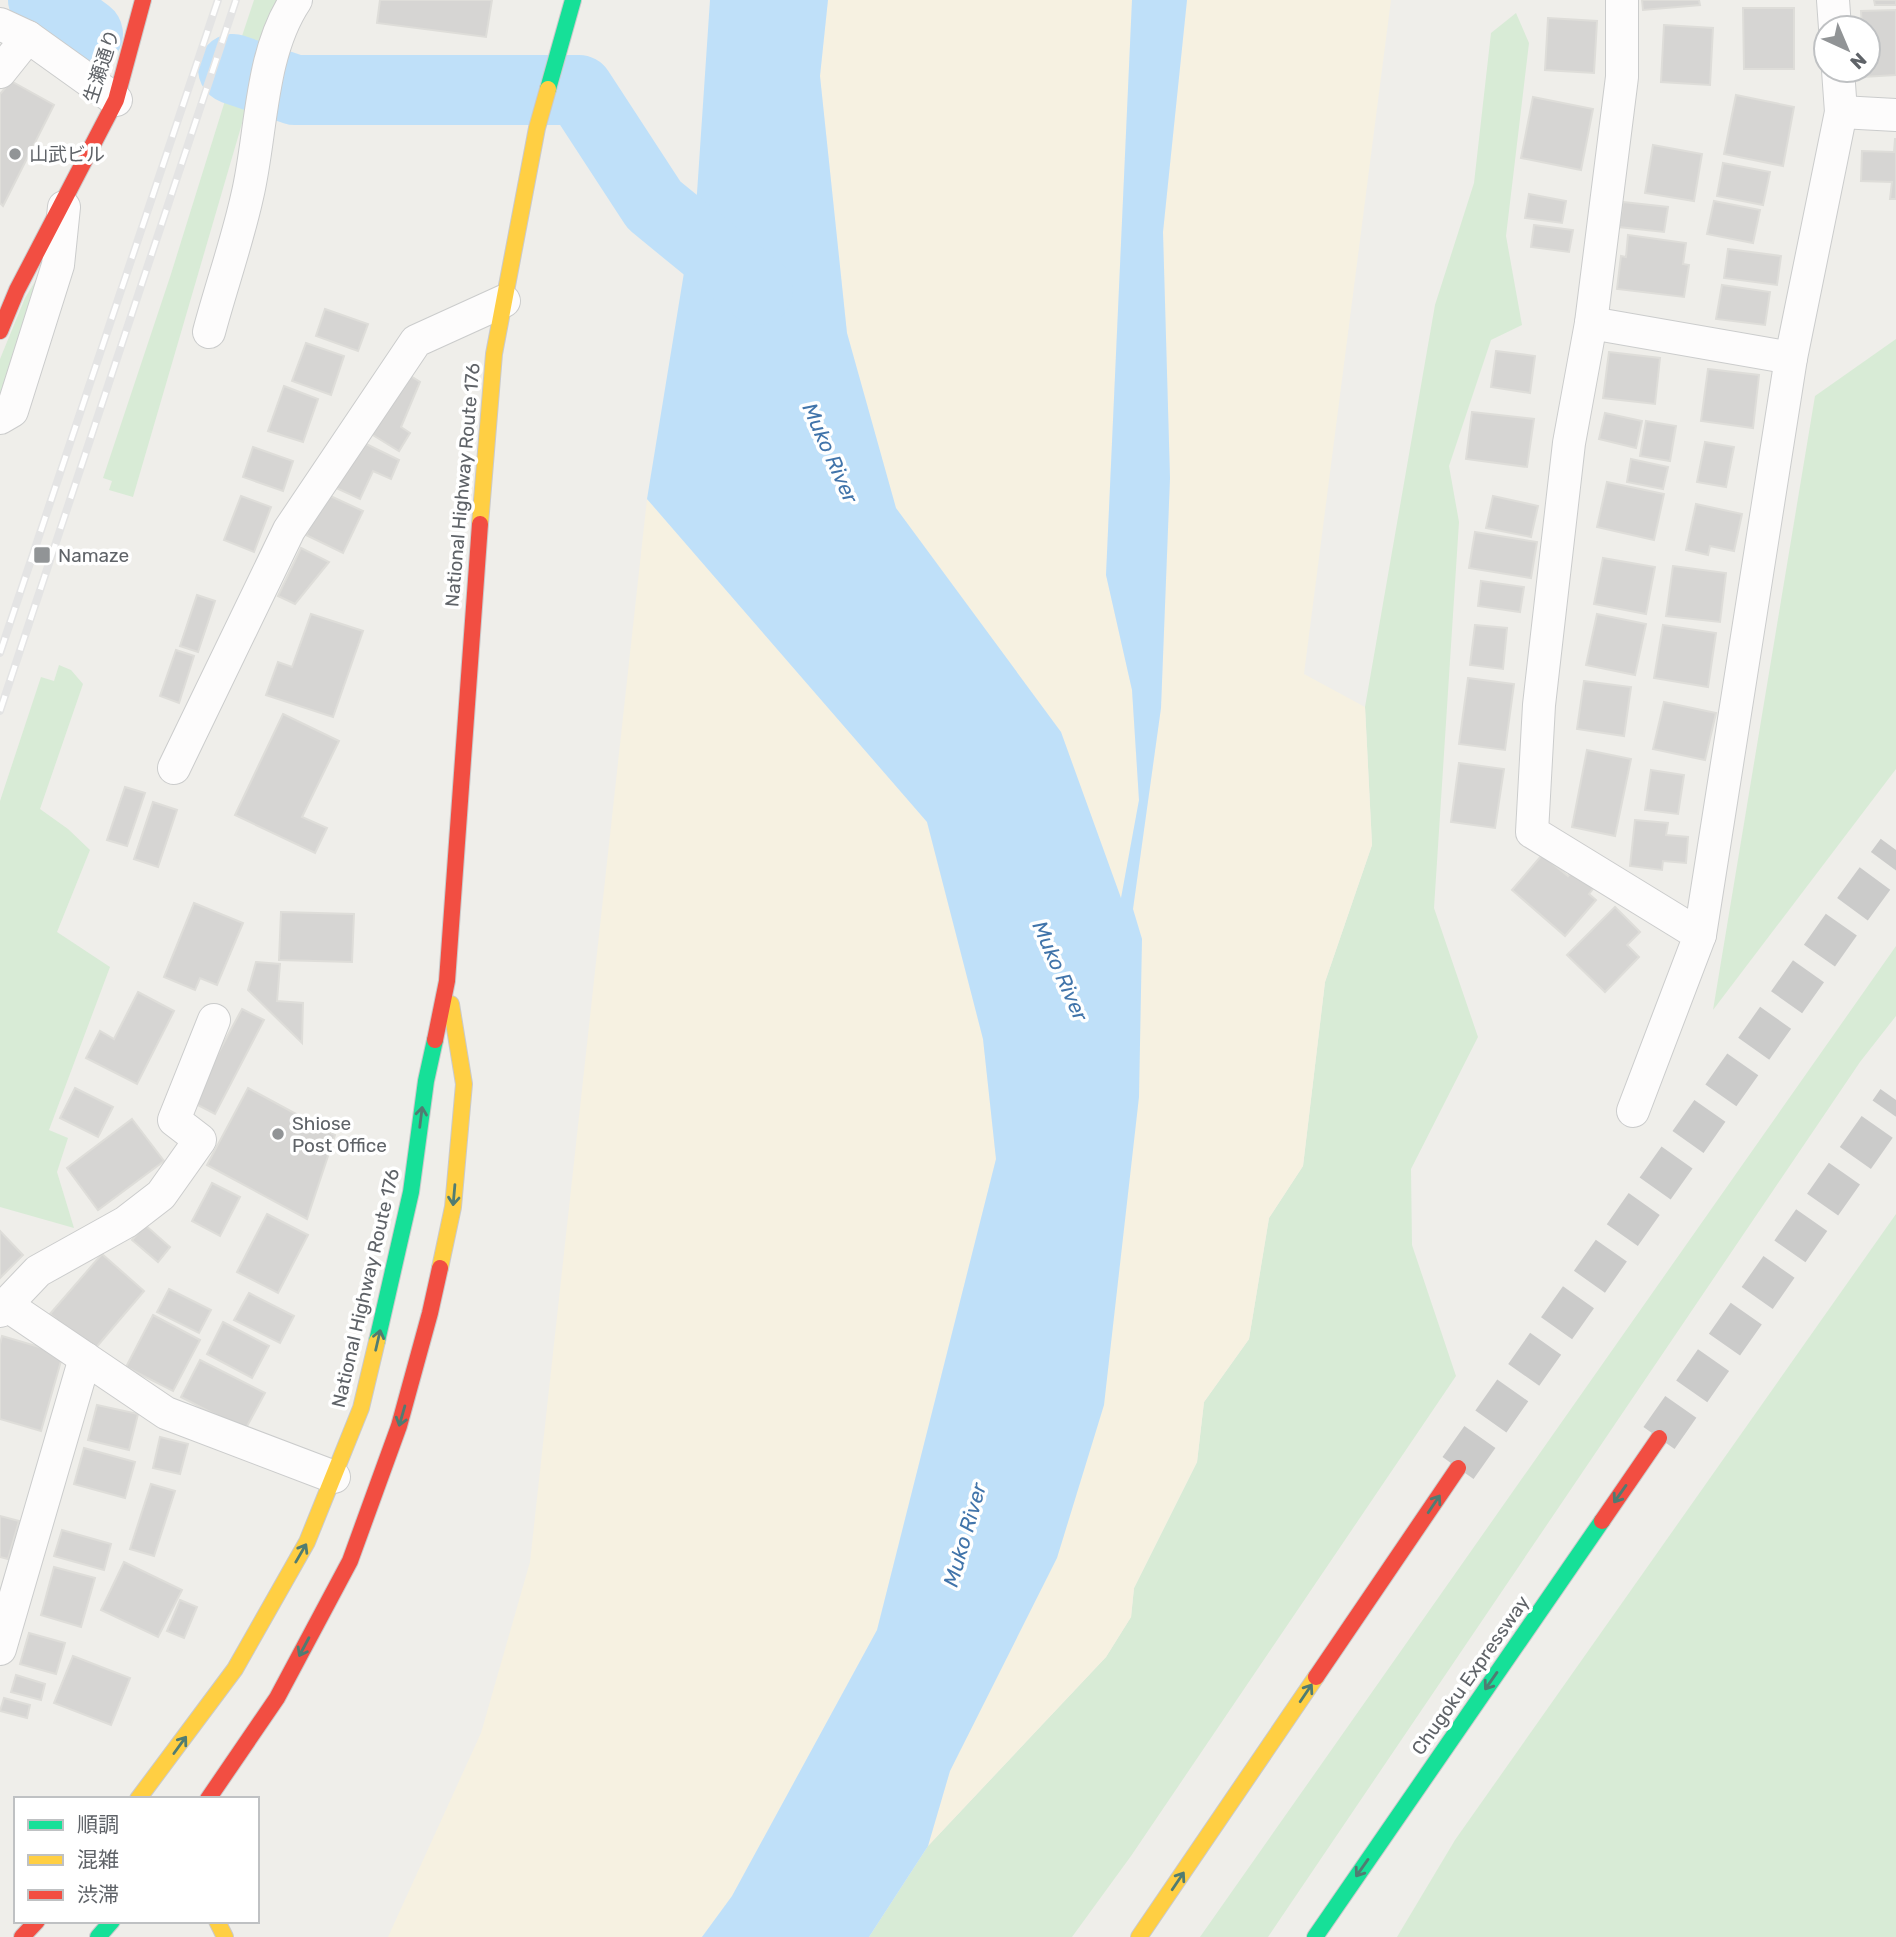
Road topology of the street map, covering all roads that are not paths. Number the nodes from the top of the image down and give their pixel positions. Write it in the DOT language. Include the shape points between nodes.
graph roads {
  1 [pos="143,0"];
  2 [pos="296,0"];
  3 [pos="573,0"];
  4 [pos="1622,0"];
  5 [pos="14,30"];
  6 [pos="0,72"];
  7 [pos="1839,84"];
  8 [pos="116,100"];
  9 [pos="1841,113"];
  10 [pos="1896,115"];
  11 [pos="65,198"];
  12 [pos="504,301"];
  13 [pos="1591,323"];
  14 [pos="0,331"];
  15 [pos="209,332"];
  16 [pos="1791,358"];
  17 [pos="0,418"];
  18 [pos="174,768"];
  19 [pos="1700,935"];
  20 [pos="447,981"];
  21 [pos="214,1020"];
  22 [pos="1633,1111"];
  23 [pos="2,1307"];
  24 [pos="85,1358"];
  25 [pos="1659,1438"];
  26 [pos="1458,1468"];
  27 [pos="334,1477"];
  28 [pos="0,1649"];
  29 [pos="140,1797"];
  30 [pos="209,1797"];
  31 [pos="35,1923"];
  32 [pos="110,1923"];
  33 [pos="1319,1931"];
  34 [pos="22,1937"];
  35 [pos="98,1937"];
  36 [pos="1139,1937"];
  1 -- 8 [label="main road, 生瀬通り"];
  2 -- 15 [label="street" via="287,12 270,64 247,196"];
  3 -- 12 [label="main road, National Highway Route 176" via="537,128"];
  4 -- 13 [label="street" via="1622,77"];
  5 -- 6 [label="street"];
  5 -- 8 [label="street"];
  7 -- 9 [label="street"];
  8 -- 11 [label="main road, 生瀬通り"];
  9 -- 10 [label="street"];
  9 -- 16 [label="street"];
  11 -- 14 [label="main road, 生瀬通り"];
  11 -- 17 [label="street" via="58,265 12,411"];
  12 -- 18 [label="street" via="416,341 289,530"];
  12 -- 20 [label="main road, National Highway Route 176" via="494,354"];
  13 -- 16 [label="street"];
  13 -- 19 [label="street" via="1564,484 1539,705 1532,832"];
  16 -- 19 [label="street"];
  19 -- 22 [label="street"];
  27 -- 20 [label="main road, National Highway Route 176, one-way" via="361,1408 388,1295 411,1192 426,1081"];
  20 -- 30 [label="main road, National Highway Route 176, one-way" via="464,1084 453,1207 399,1426 350,1561 277,1698"];
  21 -- 23 [label="street" via="174,1120 201,1140 161,1195 126,1222 38,1271"];
  23 -- 24 [label="street"];
  24 -- 27 [label="street" via="166,1413"];
  24 -- 28 [label="street"];
  25 -- 33 [label="main road, Chugoku Expressway, one-way"];
  36 -- 26 [label="main road, one-way"];
  29 -- 27 [label="main road, National Highway Route 176, one-way" via="235,1670 307,1542"];
  31 -- 34 [label="main road"];
  32 -- 35 [label="main road"];
}
